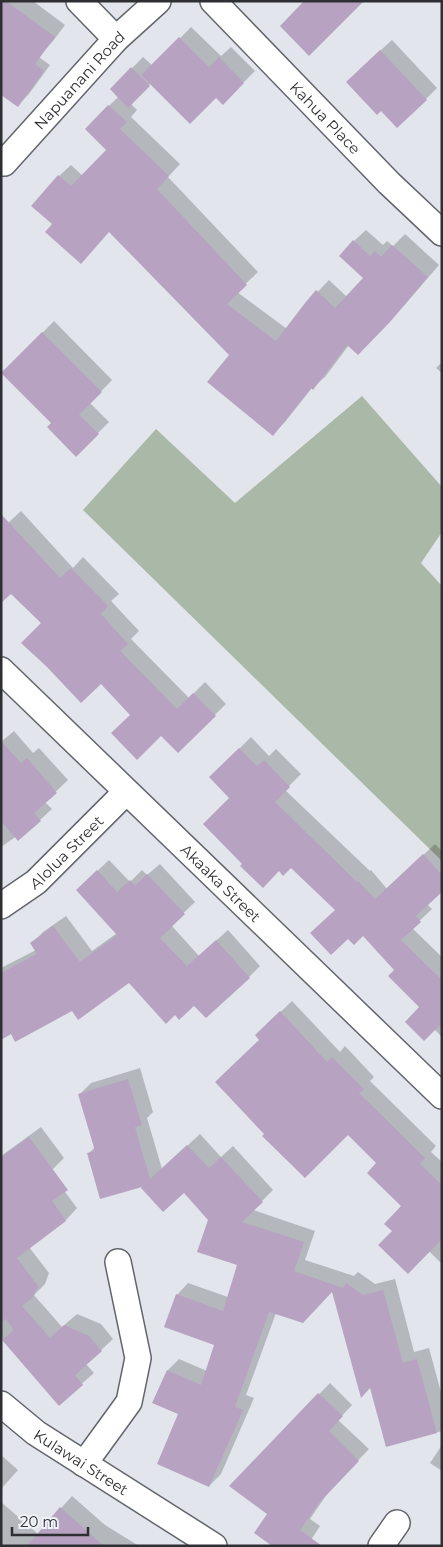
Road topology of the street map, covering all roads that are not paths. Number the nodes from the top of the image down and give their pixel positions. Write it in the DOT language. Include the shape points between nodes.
graph roads {
  1 [pos="79,1"];
  2 [pos="158,1"];
  3 [pos="213,1"];
  4 [pos="116,40"];
  5 [pos="4,163"];
  6 [pos="442,233"];
  7 [pos="1,670"];
  8 [pos="126,792"];
  9 [pos="1,906"];
  10 [pos="442,1096"];
  11 [pos="118,1262"];
  12 [pos="1,1404"];
  13 [pos="84,1464"];
  14 [pos="397,1523"];
  15 [pos="214,1546"];
  16 [pos="381,1546"];
  1 -- 4 [label="street"];
  2 -- 4 [label="street, Napuanani Road"];
  3 -- 6 [label="street, Kahua Place" via="389,184"];
  4 -- 5 [label="street, Napuanani Road"];
  7 -- 8 [label="street, Akaaka Street"];
  8 -- 9 [label="street, Alolua Street" via="36,882"];
  8 -- 10 [label="street, Akaaka Street"];
  11 -- 13 [label="street" via="138,1358 129,1402"];
  12 -- 13 [label="street, Kulawai Street" via="36,1433"];
  13 -- 15 [label="street, Kulawai Street"];
  14 -- 16 [label="street"];
}
